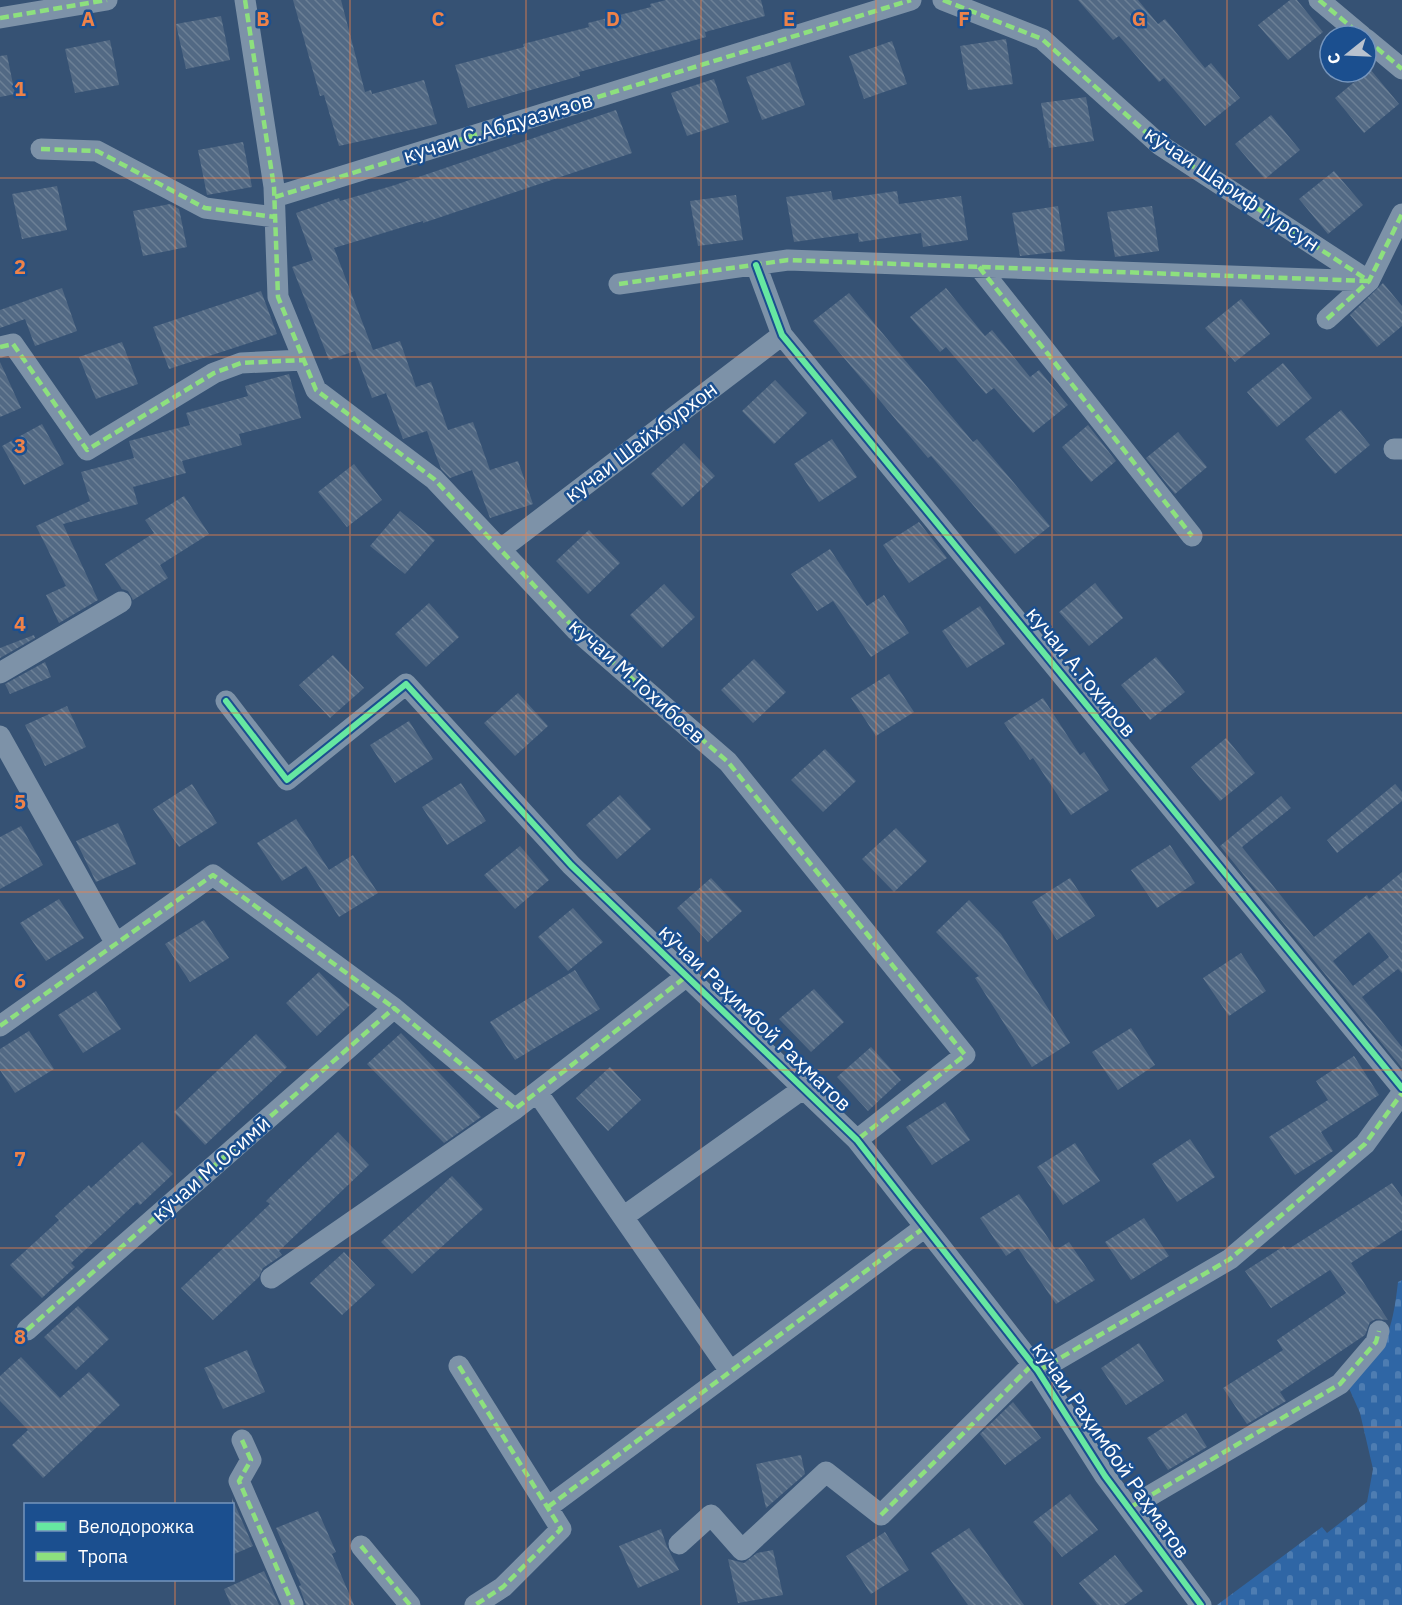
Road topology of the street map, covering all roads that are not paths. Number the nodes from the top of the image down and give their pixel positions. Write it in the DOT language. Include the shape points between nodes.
graph roads {
  1 [pos="107,0"];
  2 [pos="245,0"];
  3 [pos="911,0"];
  4 [pos="943,0"];
  5 [pos="1320,0"];
  6 [pos="0,18"];
  7 [pos="1348,24"];
  8 [pos="1378,49"];
  9 [pos="1402,69"];
  10 [pos="41,149"];
  11 [pos="275,207"];
  12 [pos="1402,214"];
  13 [pos="756,265"];
  14 [pos="979,267"];
  15 [pos="1370,281"];
  16 [pos="619,284"];
  17 [pos="1327,318"];
  18 [pos="782,335"];
  19 [pos="0,347"];
  20 [pos="303,360"];
  21 [pos="1192,536"];
  22 [pos="501,549"];
  23 [pos="121,602"];
  24 [pos="0,673"];
  25 [pos="226,701"];
  26 [pos="0,736"];
  27 [pos="116,944"];
  28 [pos="688,975"];
  29 [pos="394,1008"];
  30 [pos="0,1026"];
  31 [pos="1402,1088"];
  32 [pos="804,1089"];
  33 [pos="537,1092"];
  34 [pos="1402,1094"];
  35 [pos="515,1108"];
  36 [pos="857,1140"];
  37 [pos="623,1217"];
  38 [pos="925,1227"];
  39 [pos="271,1278"];
  40 [pos="27,1330"];
  41 [pos="1379,1331"];
  42 [pos="459,1366"];
  43 [pos="1035,1368"];
  44 [pos="730,1371"];
  45 [pos="242,1440"];
  46 [pos="548,1507"];
  47 [pos="1129,1508"];
  48 [pos="679,1544"];
  49 [pos="361,1546"];
  50 [pos="293,1605"];
  51 [pos="410,1605"];
  52 [pos="475,1605"];
  53 [pos="1201,1605"];
  1 -- 6 [label="street"];
  2 -- 11 [label="street"];
  3 -- 11 [label="street, кучаи С.Абдуазизов"];
  4 -- 15 [label="street, кӯчаи Шариф Турсун" via="1041,39 1160,145"];
  5 -- 7 [label="street"];
  8 -- 9 [label="street"];
  10 -- 11 [label="street" via="97,151 205,208"];
  11 -- 20 [label="street, кучаи М.Тохибоев" via="278,297"];
  12 -- 15 [label="street"];
  13 -- 14 [label="street" via="788,260"];
  13 -- 16 [label="street"];
  13 -- 18 [label="street, кучаи А.Тохиров"];
  14 -- 15 [label="street"];
  14 -- 21 [label="street"];
  15 -- 17 [label="street"];
  18 -- 22 [label="street, кучаи Шайхбурхон"];
  18 -- 31 [label="street, кучаи А.Тохиров"];
  19 -- 20 [label="street" via="13,344 87,450 214,373 240,363"];
  20 -- 22 [label="street, кучаи М.Тохибоев" via="316,390 434,479"];
  22 -- 36 [label="street, кучаи М.Тохибоев" via="576,630 728,762 965,1055"];
  23 -- 24 [label="street"];
  25 -- 28 [label="street, кӯчаи Раҳимбой Раҳматов" via="287,780 406,684 571,865"];
  26 -- 27 [label="street"];
  27 -- 29 [label="street" via="213,875"];
  27 -- 30 [label="street"];
  28 -- 32 [label="street, кӯчаи Раҳимбой Раҳматов"];
  28 -- 33 [label="street"];
  29 -- 35 [label="street"];
  29 -- 40 [label="street, кӯчаи М.Осимӣ"];
  32 -- 36 [label="street, кӯчаи Раҳимбой Раҳматов"];
  32 -- 37 [label="street"];
  33 -- 35 [label="street"];
  33 -- 37 [label="street"];
  34 -- 43 [label="street, кӯчаи Раҳимбой Раҳматов" via="1365,1144 1230,1259"];
  35 -- 39 [label="street"];
  36 -- 38 [label="street, кӯчаи Раҳимбой Раҳматов"];
  37 -- 44 [label="street"];
  38 -- 43 [label="street, кӯчаи Раҳимбой Раҳматов"];
  38 -- 44 [label="street"];
  41 -- 47 [label="street" via="1376,1342 1340,1384"];
  42 -- 46 [label="street"];
  43 -- 47 [label="street, кӯчаи Раҳимбой Раҳматов"];
  43 -- 48 [label="street, кӯчаи Раҳимбой Раҳматов" via="881,1515 826,1472 742,1550 711,1515"];
  44 -- 46 [label="street"];
  45 -- 50 [label="street" via="251,1460 239,1481"];
  46 -- 52 [label="street" via="561,1529 503,1587"];
  47 -- 53 [label="street, кӯчаи Раҳимбой Раҳматов"];
  49 -- 51 [label="street"];
}
